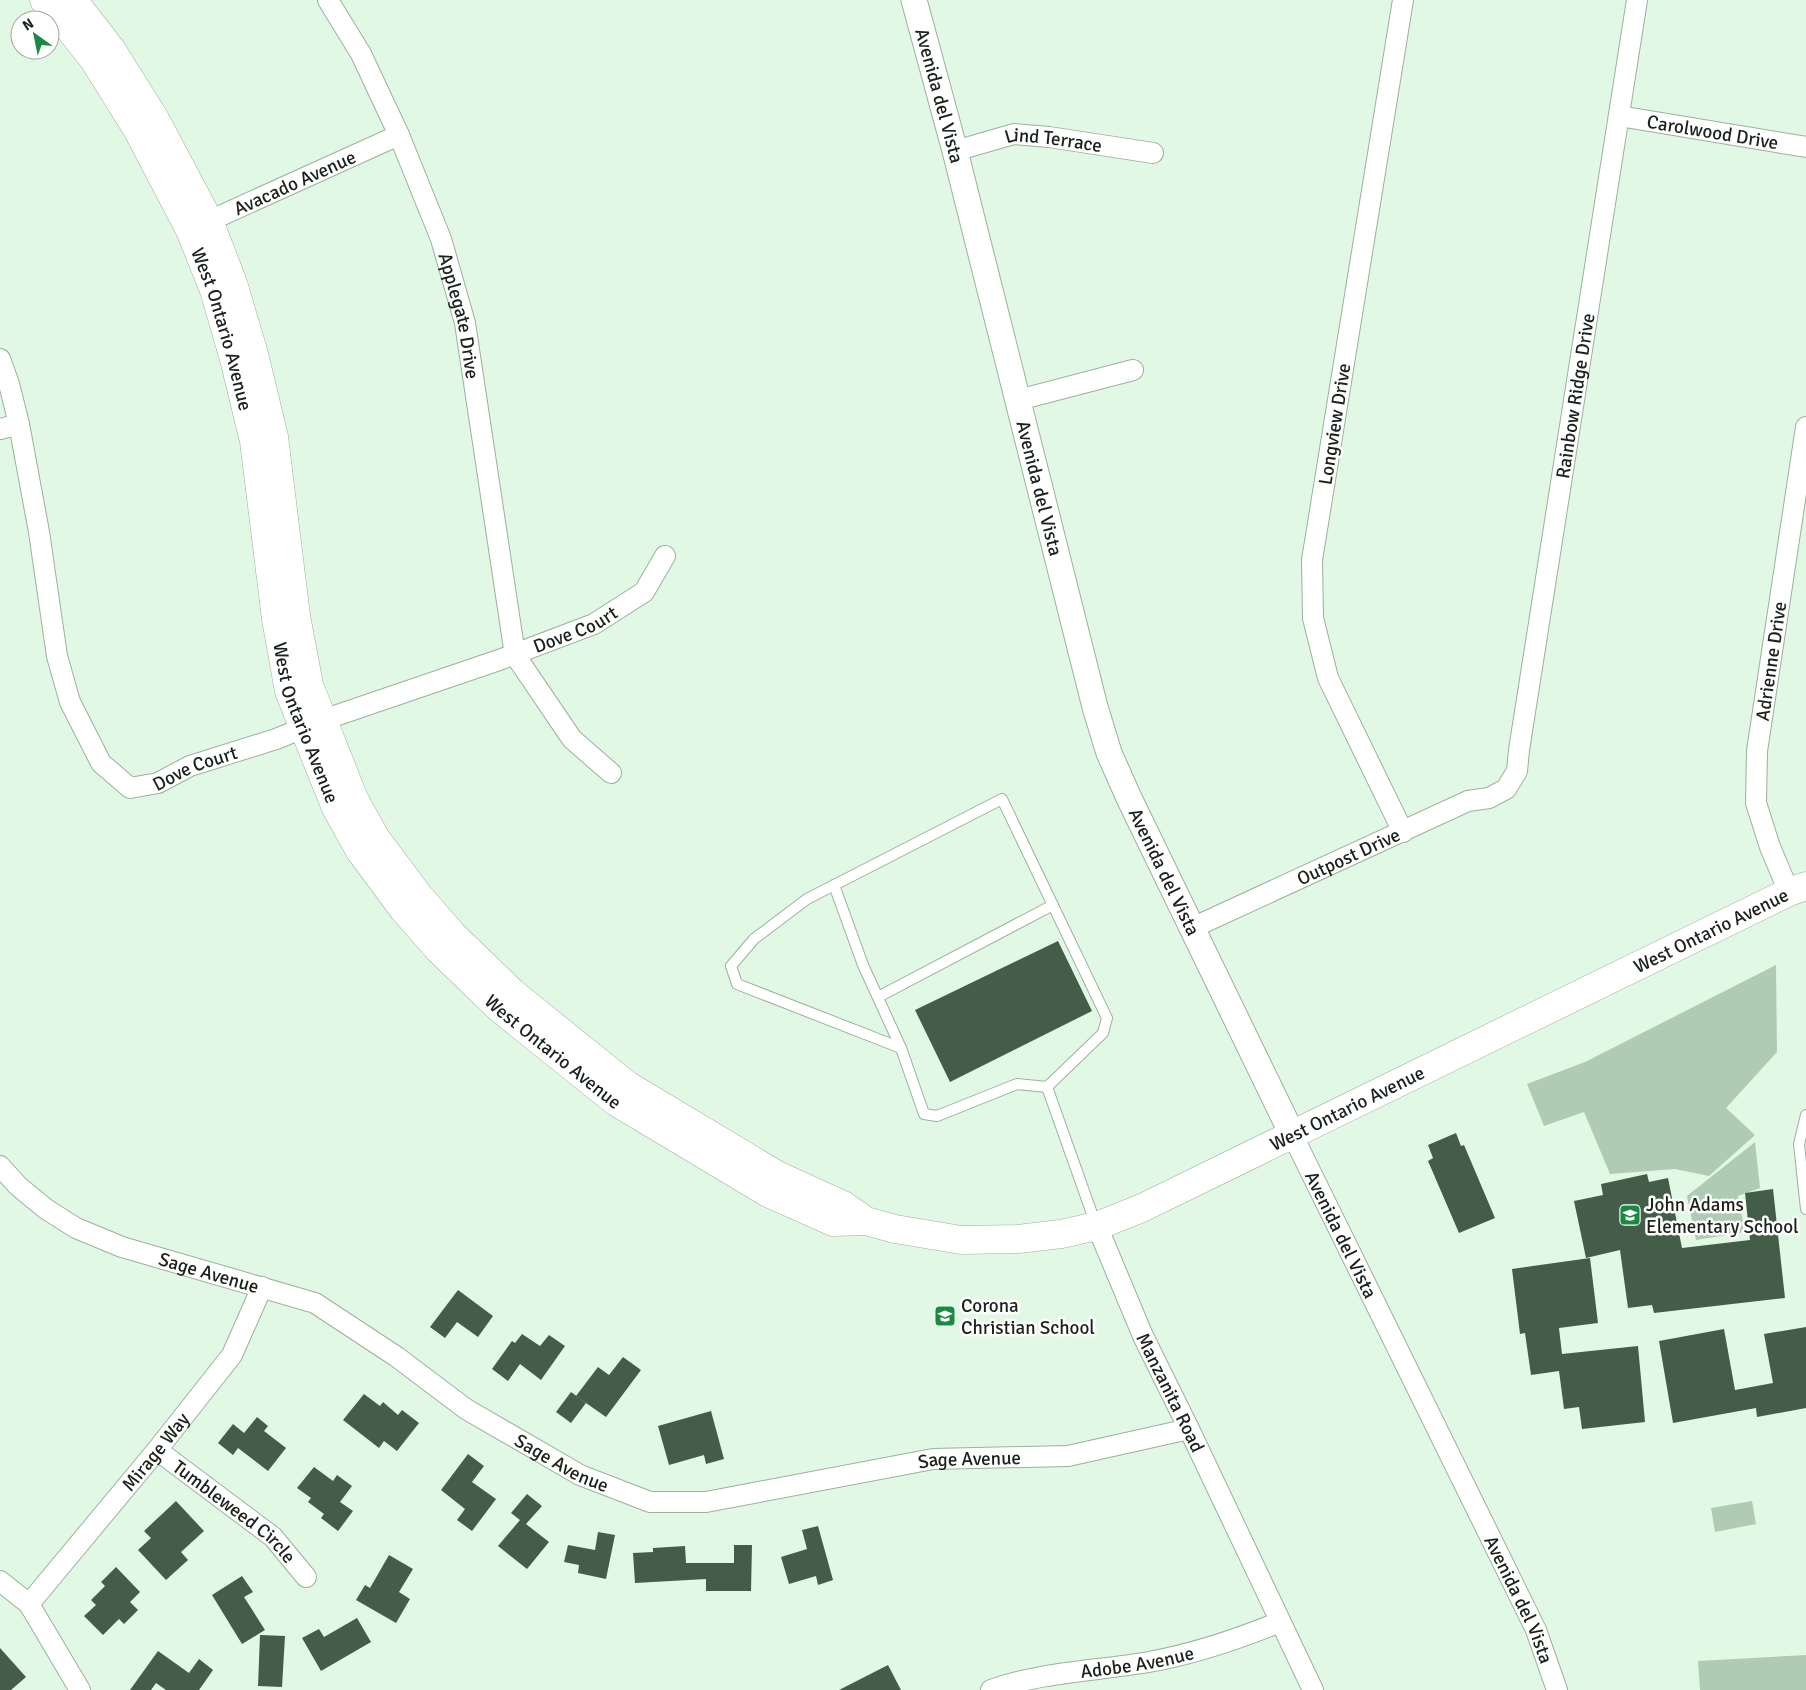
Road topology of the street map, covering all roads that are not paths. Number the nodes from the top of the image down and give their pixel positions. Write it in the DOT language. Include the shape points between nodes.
graph roads {
  1 [pos="44,0"];
  2 [pos="73,0"];
  3 [pos="328,0"];
  4 [pos="914,0"];
  5 [pos="1403,0"];
  6 [pos="1637,0"];
  7 [pos="1619,116"];
  8 [pos="399,135"];
  9 [pos="1806,147"];
  10 [pos="955,151"];
  11 [pos="1153,153"];
  12 [pos="200,225"];
  13 [pos="0,359"];
  14 [pos="1132,370"];
  15 [pos="1018,400"];
  16 [pos="20,424"];
  17 [pos="1806,427"];
  18 [pos="0,430"];
  19 [pos="666,556"];
  20 [pos="515,655"];
  21 [pos="313,724"];
  22 [pos="611,773"];
  23 [pos="1506,789"];
  24 [pos="1403,832"];
  25 [pos="834,885"];
  26 [pos="1798,889"];
  27 [pos="1053,905"];
  28 [pos="1192,928"];
  29 [pos="878,997"];
  30 [pos="901,1048"];
  31 [pos="1047,1087"];
  32 [pos="1806,1114"];
  33 [pos="1292,1134"];
  34 [pos="0,1166"];
  35 [pos="1806,1209"];
  36 [pos="1097,1226"];
  37 [pos="262,1287"];
  38 [pos="1189,1429"];
  39 [pos="157,1450"];
  40 [pos="306,1577"];
  41 [pos="0,1581"];
  42 [pos="29,1604"];
  43 [pos="1280,1622"];
  44 [pos="80,1690"];
  45 [pos="991,1690"];
  46 [pos="1313,1690"];
  47 [pos="1557,1690"];
  1 -- 12 [label="main road, West Ontario Avenue" via="94,60"];
  2 -- 12 [label="main road, West Ontario Avenue" via="111,49 154,119"];
  3 -- 8 [label="street, Applegate Drive" via="361,54"];
  4 -- 10 [label="street, Avenida del Vista"];
  5 -- 24 [label="street, Longview Drive" via="1314,550 1312,589 1312,618 1328,678"];
  6 -- 7 [label="street, Rainbow Ridge Drive"];
  7 -- 9 [label="street, Carolwood Drive"];
  7 -- 23 [label="street, Rainbow Ridge Drive" via="1517,771"];
  8 -- 12 [label="street, Avacado Avenue"];
  8 -- 20 [label="street, Applegate Drive" via="441,239 464,323"];
  10 -- 11 [label="street, Lind Terrace" via="1014,134"];
  10 -- 15 [label="street, Avenida del Vista"];
  12 -- 21 [label="main road, West Ontario Avenue" via="233,283 274,437"];
  13 -- 16 [label="street, Dove Court"];
  14 -- 15 [label="street"];
  15 -- 28 [label="street, Avenida del Vista" via="1109,752"];
  16 -- 18 [label="street"];
  16 -- 21 [label="street, Dove Court" via="56,656 70,702 101,763 130,788 158,783 190,766"];
  17 -- 26 [label="street, Adrienne Drive" via="1757,751 1756,803 1770,848"];
  19 -- 20 [label="street, Dove Court" via="644,592 594,624"];
  20 -- 21 [label="street, Dove Court"];
  20 -- 22 [label="street" via="572,739"];
  21 -- 36 [label="main road, West Ontario Avenue" via="377,840 418,896 513,993 627,1085 777,1175 843,1204 866,1221 960,1240 1027,1238"];
  23 -- 24 [label="street, Outpost Drive" via="1489,798 1468,801"];
  24 -- 28 [label="street, Outpost Drive"];
  25 -- 27 [label="lane" via="1002,799"];
  25 -- 29 [label="lane"];
  25 -- 30 [label="lane" via="807,899 754,939 731,966 737,984"];
  26 -- 33 [label="main road, West Ontario Avenue"];
  27 -- 29 [label="lane"];
  27 -- 31 [label="lane" via="1108,1018 1103,1033"];
  28 -- 33 [label="street, Avenida del Vista"];
  29 -- 30 [label="lane"];
  30 -- 31 [label="lane" via="924,1114 937,1116 1017,1084"];
  31 -- 36 [label="lane, Manzanita Road"];
  32 -- 35 [label="lane" via="1799,1144"];
  33 -- 36 [label="main road, West Ontario Avenue" via="1142,1208"];
  33 -- 47 [label="street, Avenida del Vista" via="1536,1630"];
  34 -- 37 [label="street, Sage Avenue" via="25,1192 76,1228 122,1247"];
  36 -- 38 [label="street, Manzanita Road" via="1142,1336"];
  37 -- 38 [label="street, Sage Avenue" via="315,1303 397,1357 466,1409 580,1475 650,1502 706,1502 933,1459 1068,1456"];
  37 -- 39 [label="street, Mirage Way" via="232,1355"];
  38 -- 43 [label="street, Manzanita Road"];
  39 -- 40 [label="street, Tumbleweed Circle" via="272,1537"];
  39 -- 42 [label="street, Mirage Way"];
  41 -- 42 [label="street"];
  42 -- 44 [label="street"];
  43 -- 45 [label="street, Adobe Avenue" via="1230,1642 1150,1661 1017,1681"];
  43 -- 46 [label="street, Manzanita Road"];
}
